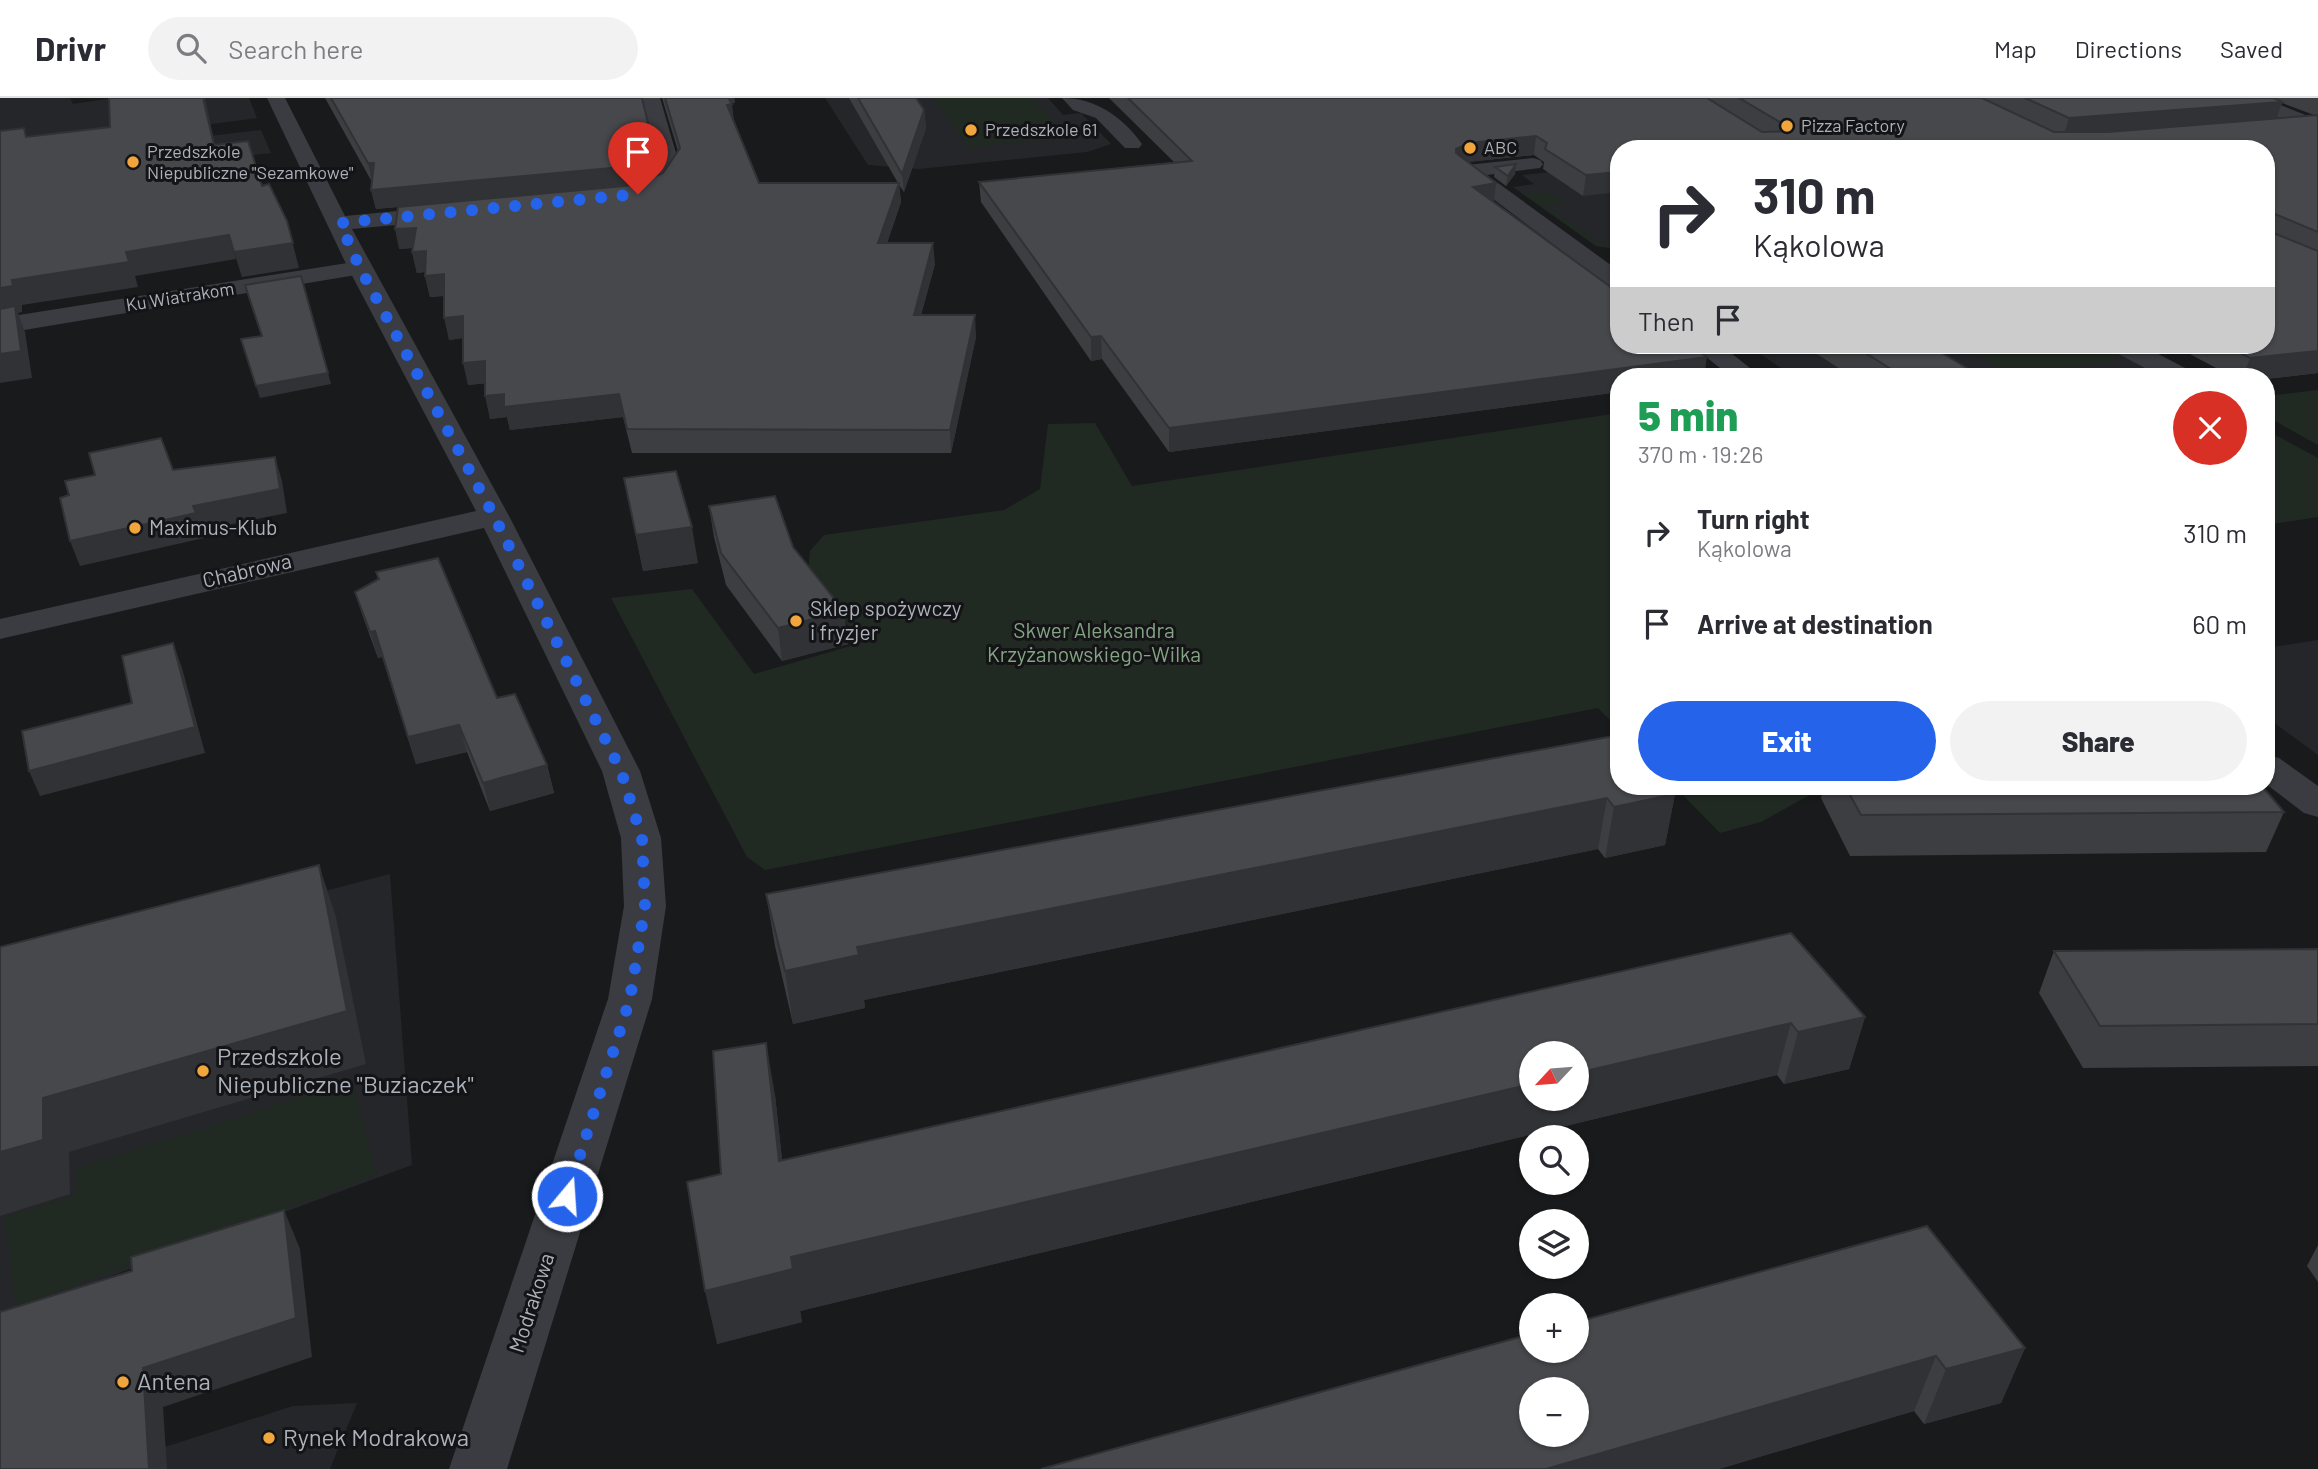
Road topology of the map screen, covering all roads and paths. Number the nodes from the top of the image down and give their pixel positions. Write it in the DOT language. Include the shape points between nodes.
graph roads {
  1 [pos="276,98"];
  2 [pos="651,98"];
  3 [pos="1072,98"];
  4 [pos="2246,98"];
  5 [pos="2316,126"];
  6 [pos="2273,128"];
  7 [pos="1132,144"];
  8 [pos="1533,164"];
  9 [pos="613,197"];
  10 [pos="472,211"];
  11 [pos="340,223"];
  12 [pos="1610,258"];
  13 [pos="1590,261"];
  14 [pos="360,268"];
  15 [pos="1610,275"];
  16 [pos="0,326"];
  17 [pos="1716,354"];
  18 [pos="2139,354"];
  19 [pos="1735,368"];
  20 [pos="2164,368"];
  21 [pos="494,516"];
  22 [pos="0,629"];
  23 [pos="2275,773"];
  24 [pos="2318,805"];
  25 [pos="478,1469"];
  1 -- 11 [label="street, Modrakowa"];
  2 -- 9 [label="street" via="670,167 663,182 652,190"];
  3 -- 7 [label="street" via="1103,114"];
  4 -- 5 [label="street"];
  5 -- 6 [label="street"];
  8 -- 13 [label="street" via="1467,171"];
  10 -- 11 [label="street"];
  11 -- 14 [label="street, Modrakowa"];
  12 -- 13 [label="street"];
  13 -- 15 [label="street"];
  14 -- 16 [label="street, Ku Wiatrakom"];
  14 -- 21 [label="street, Modrakowa"];
  17 -- 19 [label="street"];
  18 -- 20 [label="street"];
  21 -- 22 [label="street, Chabrowa"];
  21 -- 25 [label="street, Modrakowa" via="621,771 642,838 645,906 630,999"];
  23 -- 24 [label="street"];
}
